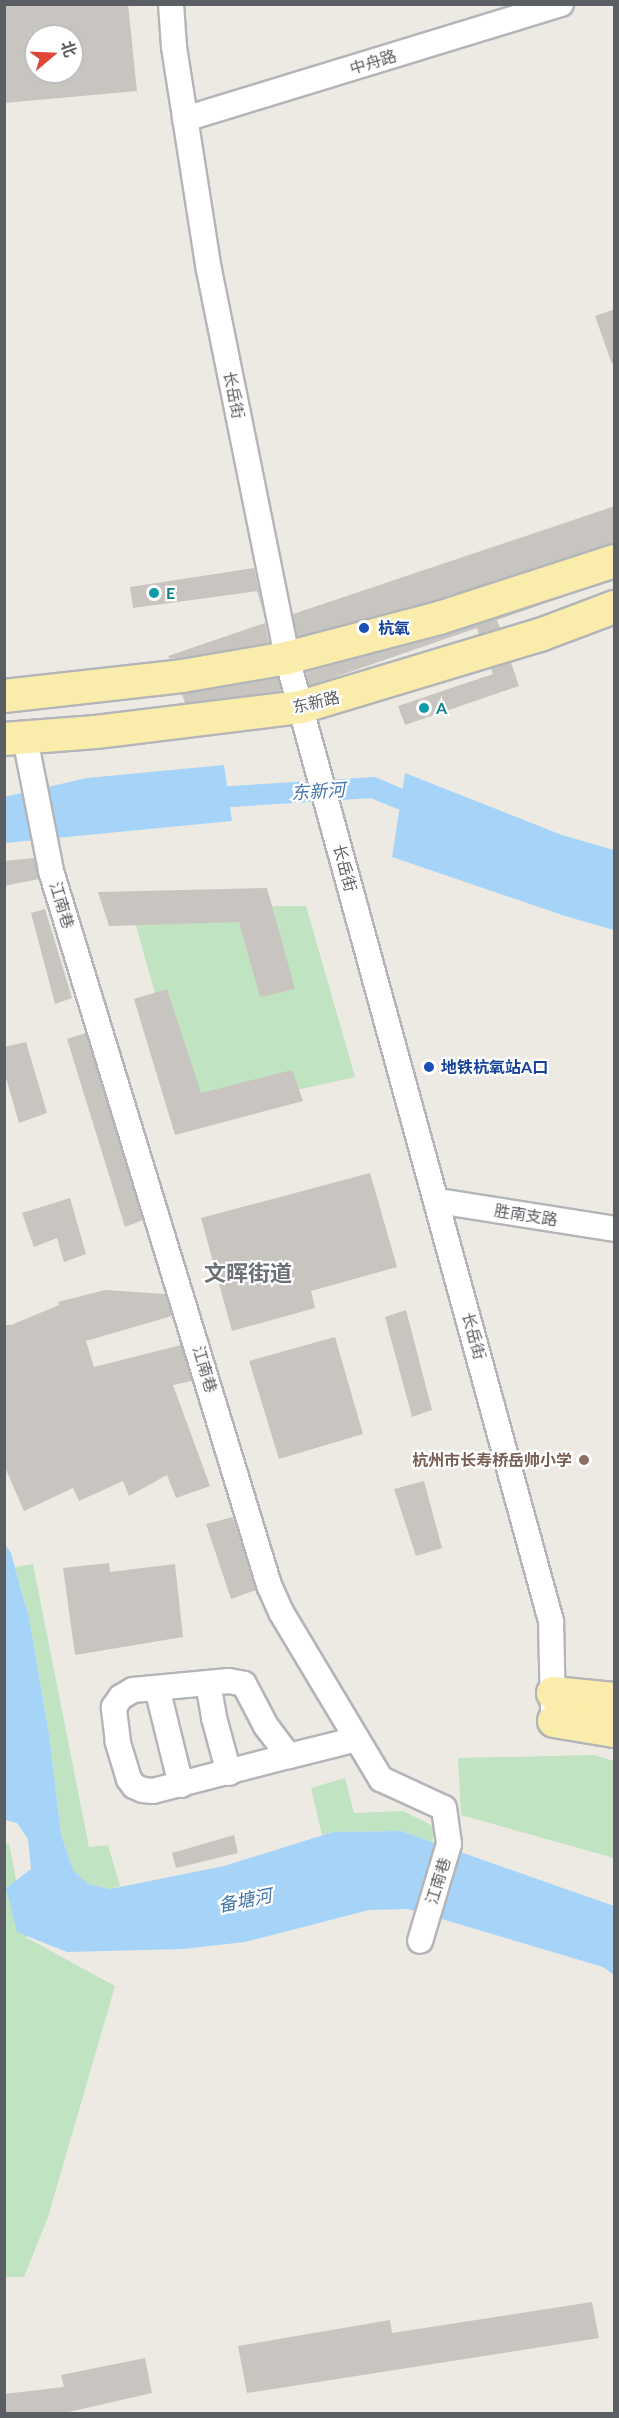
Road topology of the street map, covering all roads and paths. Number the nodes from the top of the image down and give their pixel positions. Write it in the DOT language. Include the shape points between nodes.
graph roads {
  1 [pos="171,4"];
  2 [pos="561,4"];
  3 [pos="185,119"];
  4 [pos="615,561"];
  5 [pos="615,607"];
  6 [pos="287,658"];
  7 [pos="4,696"];
  8 [pos="301,707"];
  9 [pos="15,739"];
  10 [pos="438,1201"];
  11 [pos="615,1229"];
  12 [pos="208,1683"];
  13 [pos="157,1688"];
  14 [pos="615,1699"];
  15 [pos="553,1707"];
  16 [pos="615,1731"];
  17 [pos="357,1739"];
  18 [pos="289,1756"];
  19 [pos="229,1773"];
  20 [pos="181,1785"];
  21 [pos="422,1931"];
  1 -- 3 [label="street, 长岳街"];
  2 -- 3 [label="street, 中舟路"];
  3 -- 6 [label="street, 长岳街" via="209,270"];
  4 -- 6 [label="main road" via="439,618"];
  5 -- 8 [label="main road, 东新路" via="540,635"];
  6 -- 7 [label="main road" via="182,676"];
  6 -- 8 [label="street, 长岳街"];
  8 -- 9 [label="main road, 东新路"];
  8 -- 10 [label="street, 长岳街"];
  9 -- 17 [label="street, 江南巷" via="31,776 51,871 269,1585"];
  10 -- 11 [label="street, 胜南支路"];
  10 -- 15 [label="street, 长岳街" via="550,1621"];
  12 -- 13 [label="street"];
  12 -- 18 [label="street" via="244,1684 266,1726"];
  12 -- 19 [label="street"];
  13 -- 20 [label="street"];
  13 -- 20 [label="street" via="133,1690 121,1697 114,1707 118,1742 134,1786 153,1791"];
  14 -- 15 [label="main road"];
  15 -- 16 [label="main road"];
  17 -- 18 [label="street"];
  17 -- 21 [label="street, 江南巷" via="381,1779 444,1808 449,1844"];
  18 -- 19 [label="street"];
  19 -- 20 [label="street"];
}
